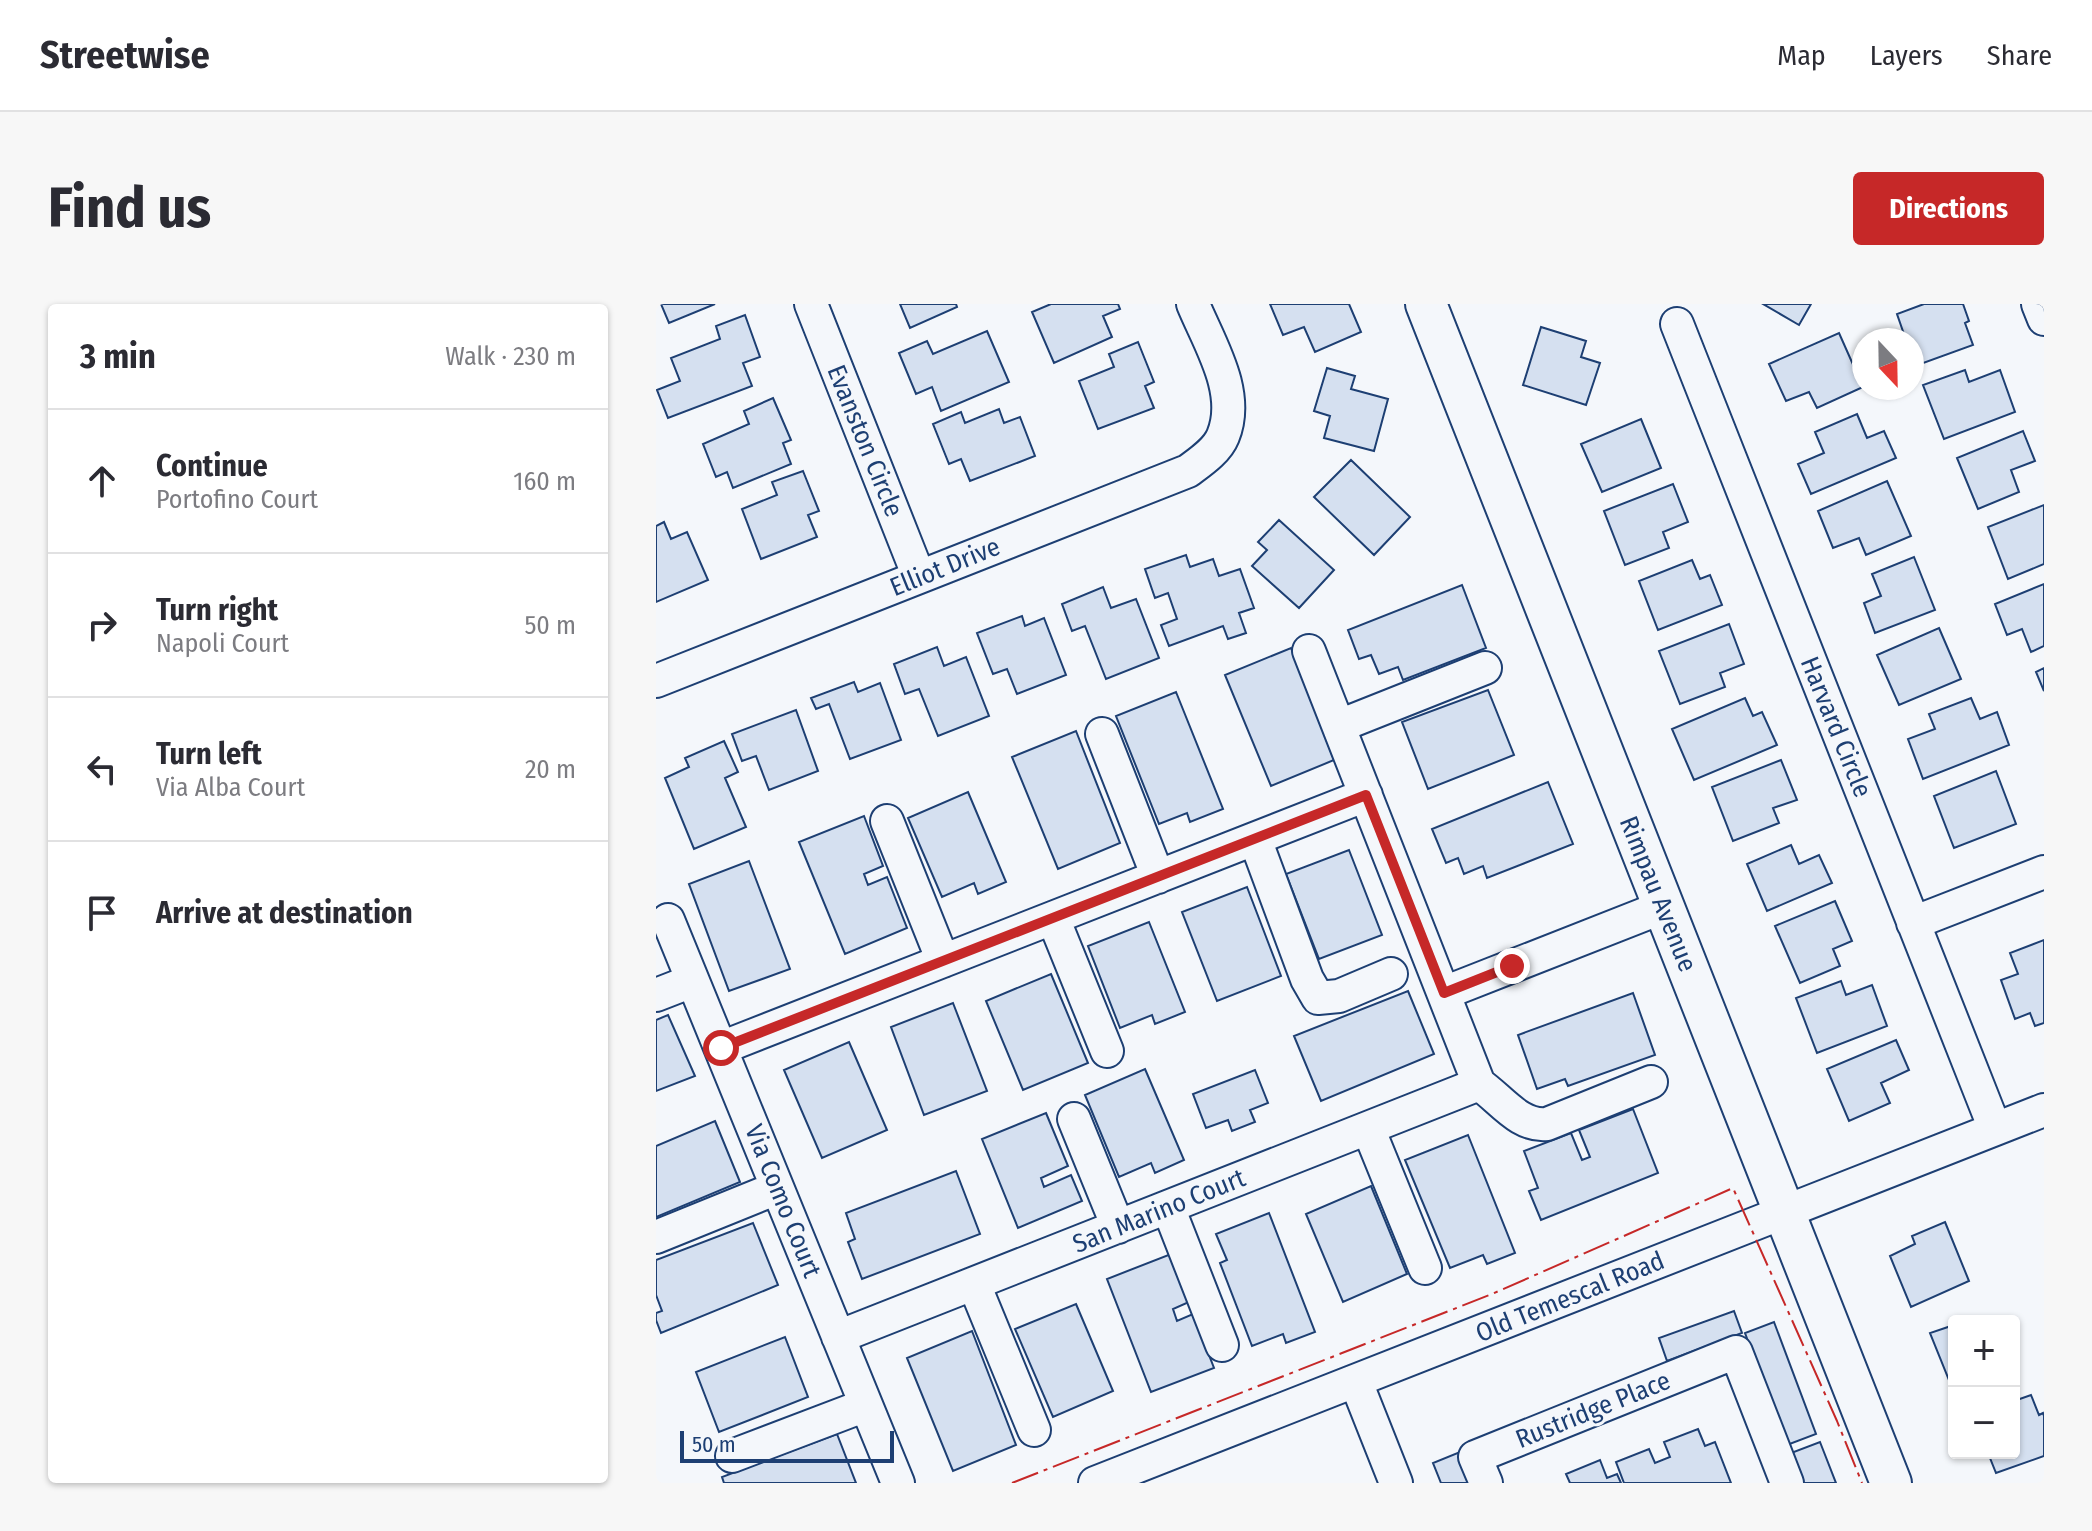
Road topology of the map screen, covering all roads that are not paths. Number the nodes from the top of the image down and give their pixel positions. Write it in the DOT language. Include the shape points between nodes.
graph roads {
  1 [pos="811,304"];
  2 [pos="1193,304"];
  3 [pos="1426,304"];
  4 [pos="2038,304"];
  5 [pos="2044,319"];
  6 [pos="1677,324"];
  7 [pos="919,577"];
  8 [pos="1309,651"];
  9 [pos="1485,668"];
  10 [pos="656,681"];
  11 [pos="1339,726"];
  12 [pos="1102,734"];
  13 [pos="1366,795"];
  14 [pos="887,821"];
  15 [pos="1255,839"];
  16 [pos="2044,872"];
  17 [pos="1158,877"];
  18 [pos="1663,907"];
  19 [pos="1053,918"];
  20 [pos="668,920"];
  21 [pos="1913,923"];
  22 [pos="943,961"];
  23 [pos="1391,974"];
  24 [pos="692,981"];
  25 [pos="1444,993"];
  26 [pos="656,995"];
  27 [pos="721,1048"];
  28 [pos="1107,1051"];
  29 [pos="1651,1082"];
  30 [pos="1479,1084"];
  31 [pos="2044,1110"];
  32 [pos="1074,1119"];
  33 [pos="1368,1128"];
  34 [pos="1995,1129"];
  35 [pos="777,1188"];
  36 [pos="1168,1207"];
  37 [pos="1785,1213"];
  38 [pos="1118,1227"];
  39 [pos="656,1237"];
  40 [pos="1425,1268"];
  41 [pos="974,1284"];
  42 [pos="838,1337"];
  43 [pos="1222,1345"];
  44 [pos="1356,1382"];
  45 [pos="866,1405"];
  46 [pos="1034,1430"];
  47 [pos="732,1456"];
  48 [pos="898,1483"];
  49 [pos="1095,1483"];
  50 [pos="1396,1483"];
  51 [pos="1486,1483"];
  52 [pos="1787,1483"];
  53 [pos="1891,1483"];
  1 -- 7 [label="street, Evanston Circle"];
  2 -- 7 [label="street, Elliot Drive" via="1227,386 1223,438 1207,457 1188,471"];
  3 -- 18 [label="main road, Rimpau Avenue"];
  4 -- 5 [label="street"];
  6 -- 21 [label="street, Harvard Circle"];
  7 -- 10 [label="street, Elliot Drive"];
  8 -- 11 [label="street"];
  9 -- 11 [label="street"];
  11 -- 13 [label="street"];
  12 -- 17 [label="street"];
  13 -- 15 [label="street"];
  13 -- 25 [label="street"];
  14 -- 22 [label="street"];
  15 -- 17 [label="street"];
  15 -- 23 [label="street" via="1318,998 1339,996"];
  16 -- 21 [label="street"];
  17 -- 19 [label="street"];
  18 -- 25 [label="street"];
  18 -- 37 [label="main road, Rimpau Avenue"];
  19 -- 22 [label="street"];
  19 -- 28 [label="street"];
  20 -- 24 [label="street, Via Como Court"];
  21 -- 34 [label="street, Harvard Circle"];
  22 -- 27 [label="street"];
  24 -- 26 [label="street"];
  24 -- 27 [label="street, Via Como Court"];
  25 -- 30 [label="street"];
  27 -- 35 [label="street, Via Como Court"];
  29 -- 30 [label="street" via="1535,1126"];
  30 -- 33 [label="street, San Marino Court"];
  31 -- 34 [label="street, Old Temescal Road"];
  32 -- 38 [label="street"];
  33 -- 36 [label="street, San Marino Court"];
  33 -- 40 [label="street"];
  34 -- 37 [label="street, Old Temescal Road"];
  35 -- 39 [label="street"];
  35 -- 42 [label="street, Via Como Court"];
  36 -- 38 [label="street, San Marino Court"];
  36 -- 43 [label="street"];
  37 -- 44 [label="street, Old Temescal Road"];
  37 -- 53 [label="main road, Rimpau Avenue"];
  38 -- 41 [label="street, San Marino Court"];
  41 -- 42 [label="street, San Marino Court"];
  41 -- 46 [label="street"];
  42 -- 45 [label="street, Via Como Court"];
  44 -- 49 [label="street, Old Temescal Road"];
  44 -- 50 [label="street"];
  45 -- 47 [label="street"];
  45 -- 48 [label="street, Via Como Court"];
  51 -- 52 [label="street, Rustridge Place" via="1475,1457 1736,1352"];
}
